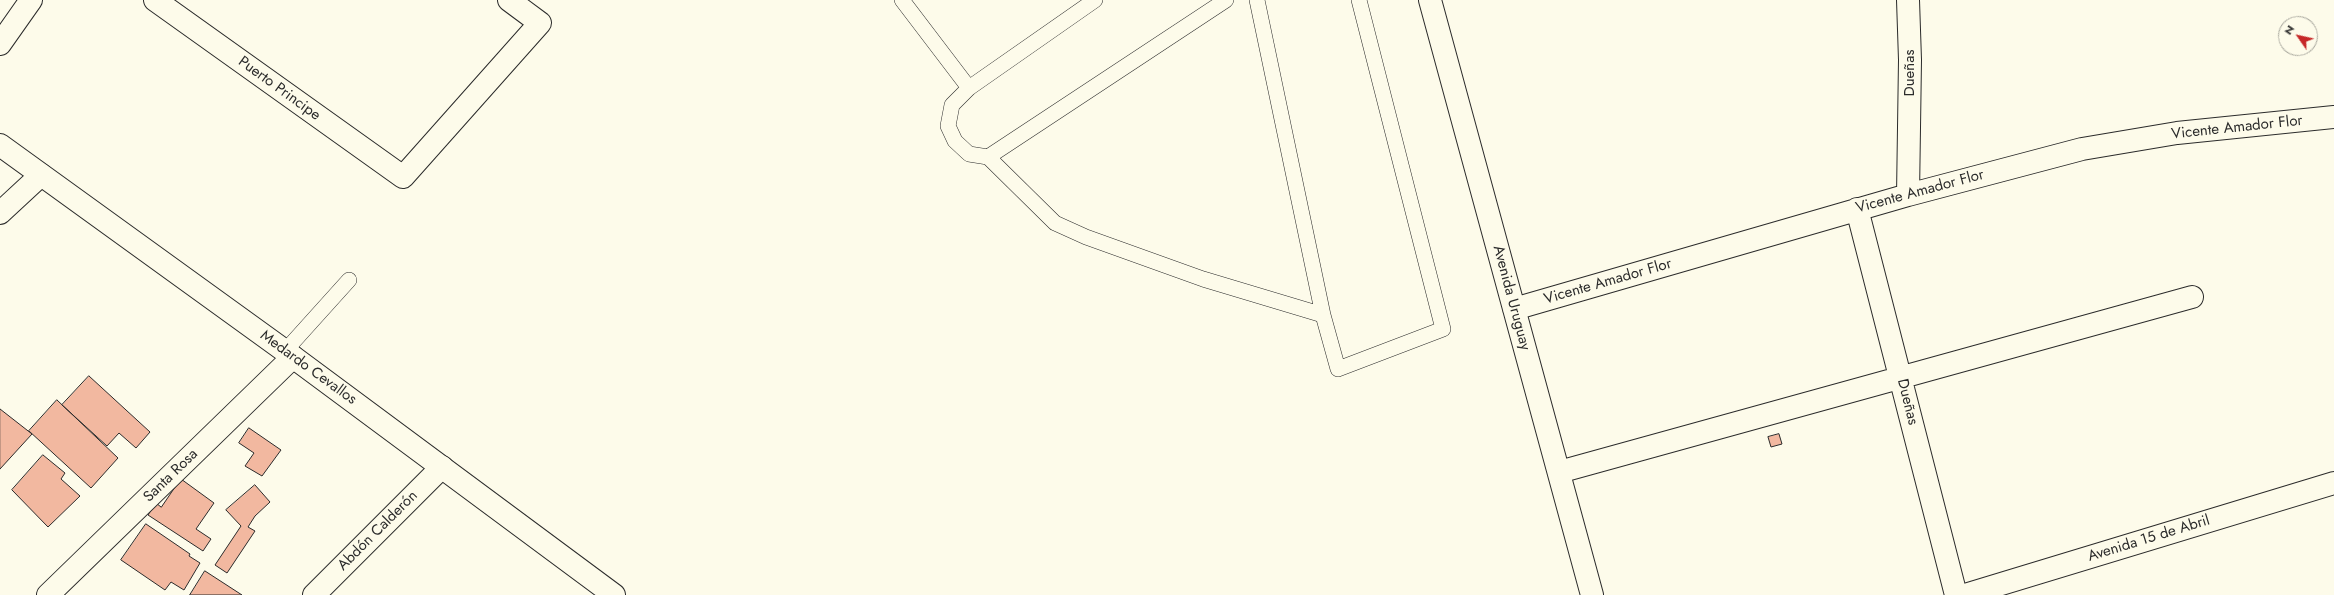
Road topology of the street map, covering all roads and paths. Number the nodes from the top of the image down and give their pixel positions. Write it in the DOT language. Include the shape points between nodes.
graph roads {
  1 [pos="31,0"];
  2 [pos="155,0"];
  3 [pos="508,0"];
  4 [pos="902,0"];
  5 [pos="1095,0"];
  6 [pos="1226,0"];
  7 [pos="1257,0"];
  8 [pos="1359,0"];
  9 [pos="1430,0"];
  10 [pos="1908,0"];
  11 [pos="0,44"];
  12 [pos="969,88"];
  13 [pos="2334,117"];
  14 [pos="0,145"];
  15 [pos="988,157"];
  16 [pos="41,175"];
  17 [pos="1908,195"];
  18 [pos="1858,209"];
  19 [pos="0,213"];
  20 [pos="349,280"];
  21 [pos="2192,297"];
  22 [pos="1514,309"];
  23 [pos="1323,315"];
  24 [pos="289,354"];
  25 [pos="1900,378"];
  26 [pos="442,467"];
  27 [pos="1559,472"];
  28 [pos="2334,483"];
  29 [pos="48,595"];
  30 [pos="314,595"];
  31 [pos="614,595"];
  32 [pos="1592,595"];
  33 [pos="1956,595"];
  34 [pos="1965,595"];
  1 -- 11 [label="street"];
  2 -- 3 [label="street, Puerto Principe" via="403,177 540,23"];
  4 -- 12 [label="lane"];
  5 -- 12 [label="lane"];
  6 -- 15 [label="lane"];
  7 -- 23 [label="lane"];
  8 -- 23 [label="lane" via="1443,329 1338,369"];
  9 -- 22 [label="street, Avenida Uruguay"];
  10 -- 17 [label="street, Dueñas"];
  12 -- 15 [label="lane" via="952,106 948,126 955,141 969,154"];
  13 -- 17 [label="street, Vicente Amador Flor" via="2177,133 2082,149"];
  14 -- 16 [label="street, Medardo Cevallos"];
  15 -- 23 [label="lane" via="1055,223 1086,237 1203,279"];
  16 -- 19 [label="street"];
  16 -- 24 [label="street, Medardo Cevallos"];
  17 -- 18 [label="street, Vicente Amador Flor"];
  18 -- 22 [label="street, Vicente Amador Flor"];
  18 -- 25 [label="street, Dueñas"];
  20 -- 24 [label="lane"];
  21 -- 25 [label="street"];
  22 -- 27 [label="street, Avenida Uruguay"];
  24 -- 26 [label="street, Medardo Cevallos"];
  24 -- 29 [label="street, Santa Rosa"];
  25 -- 27 [label="street"];
  25 -- 33 [label="street, Dueñas"];
  26 -- 30 [label="street, Abdón Calderón"];
  26 -- 31 [label="street, Medardo Cevallos"];
  27 -- 32 [label="street, Avenida Uruguay"];
  28 -- 34 [label="street, Avenida 15 de Abril"];
}
